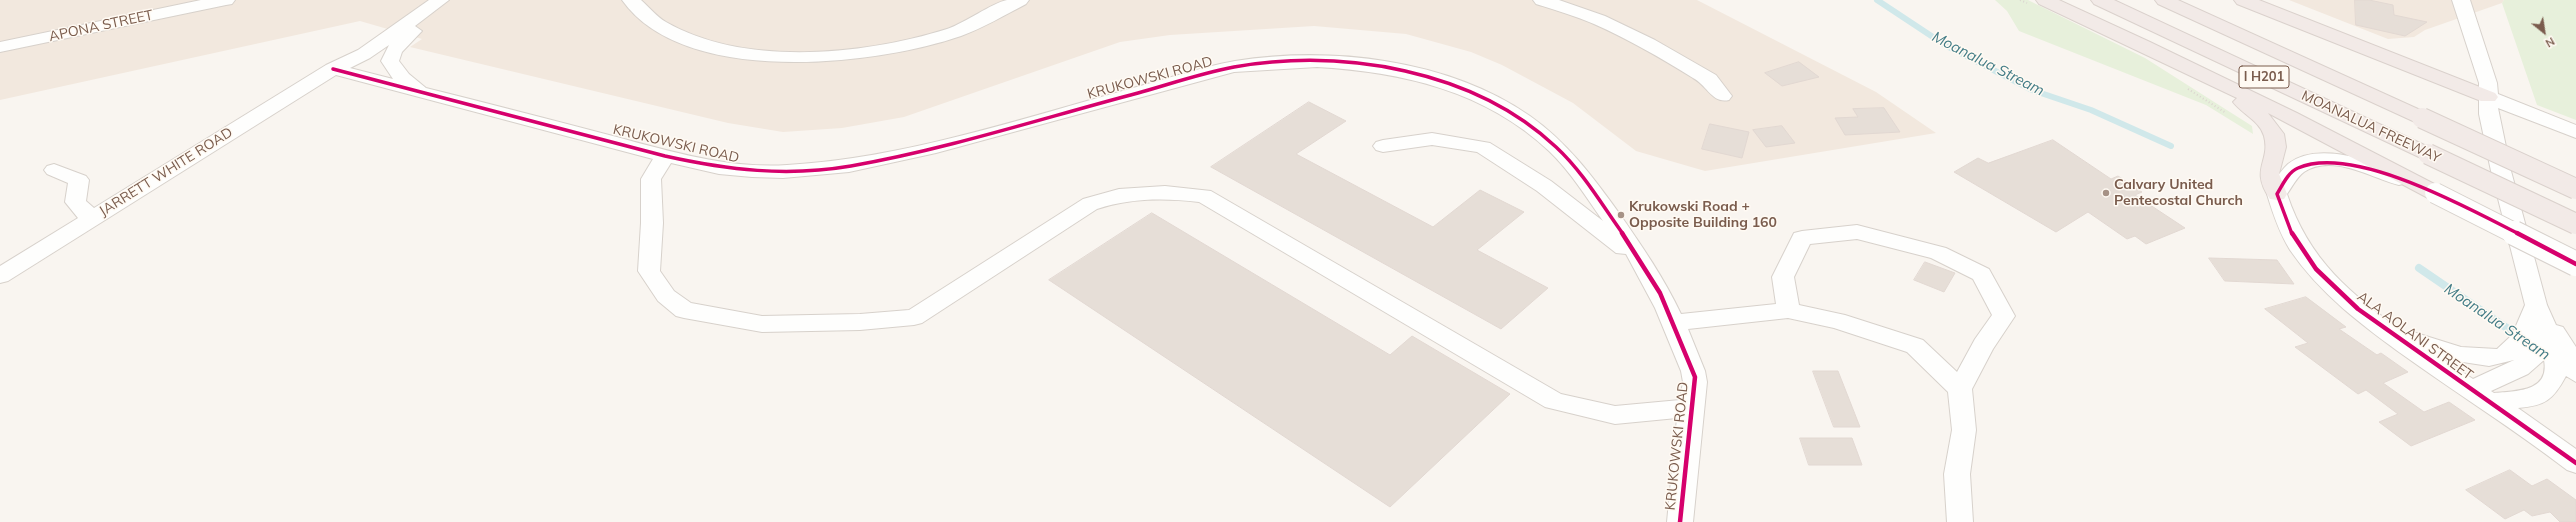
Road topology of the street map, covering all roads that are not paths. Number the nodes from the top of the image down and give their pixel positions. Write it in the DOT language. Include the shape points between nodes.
graph roads {
  1 [pos="226,0"];
  2 [pos="440,0"];
  3 [pos="631,0"];
  4 [pos="1020,0"];
  5 [pos="1542,0"];
  6 [pos="2045,0"];
  7 [pos="2100,0"];
  8 [pos="2164,0"];
  9 [pos="2243,0"];
  10 [pos="2461,0"];
  11 [pos="2089,20"];
  12 [pos="0,46"];
  13 [pos="333,69"];
  14 [pos="427,93"];
  15 [pos="1722,96"];
  16 [pos="2488,97"];
  17 [pos="2576,132"];
  18 [pos="1384,146"];
  19 [pos="665,156"];
  20 [pos="54,170"];
  21 [pos="2576,189"];
  22 [pos="2435,193"];
  23 [pos="2277,194"];
  24 [pos="91,218"];
  25 [pos="2576,224"];
  26 [pos="2576,264"];
  27 [pos="1646,265"];
  28 [pos="0,276"];
  29 [pos="2536,305"];
  30 [pos="1788,310"];
  31 [pos="2360,311"];
  32 [pos="1674,323"];
  33 [pos="2576,373"];
  34 [pos="1960,388"];
  35 [pos="2479,396"];
  36 [pos="1690,408"];
  37 [pos="2576,464"];
  38 [pos="1680,522"];
  39 [pos="1960,522"];
  1 -- 12 [label="street, APONA STREET"];
  2 -- 13 [label="street, JARRETT WHITE ROAD" via="364,54"];
  2 -- 14 [label="street" via="424,22 394,50 390,61 402,78"];
  3 -- 4 [label="street" via="665,29 696,43 759,55 806,57 883,50 930,39 975,23"];
  5 -- 15 [label="street" via="1599,20 1649,44 1709,79"];
  6 -- 11 [label="highway"];
  7 -- 25 [label="highway, MOANALUA FREEWAY / I H201, bridge"];
  8 -- 21 [label="highway, MOANALUA FREEWAY / I H201, bridge"];
  9 -- 16 [label="highway"];
  10 -- 16 [label="street" via="2488,83"];
  11 -- 22 [label="highway" via="2369,157"];
  11 -- 23 [label="highway" via="2237,98 2257,112 2274,134 2276,147 2269,174"];
  13 -- 14 [label="street, KRUKOWSKI ROAD"];
  13 -- 24 [label="street, JARRETT WHITE ROAD"];
  14 -- 19 [label="street, KRUKOWSKI ROAD"];
  16 -- 17 [label="street"];
  16 -- 29 [label="street" via="2501,171"];
  18 -- 27 [label="street" via="1432,139 1483,147 1544,186"];
  19 -- 27 [label="street, KRUKOWSKI ROAD" via="719,168 752,172 849,166 929,149 1233,67 1286,61 1351,62 1404,71 1448,85 1489,101 1525,122 1555,146 1585,180"];
  19 -- 36 [label="street" via="651,179 649,271 666,296 684,310 762,324 860,322 914,317 1090,204 1119,195 1165,192 1204,196 1554,401 1615,415"];
  20 -- 24 [label="street" via="79,180 75,202"];
  22 -- 23 [label="street" via="2378,170 2331,161 2296,168"];
  22 -- 26 [label="street, bridge"];
  23 -- 31 [label="street, ALA AOLANI STREET" via="2280,211 2304,254"];
  24 -- 28 [label="street, JARRETT WHITE ROAD"];
  27 -- 32 [label="street, KRUKOWSKI ROAD"];
  29 -- 31 [label="street" via="2519,343 2509,354 2483,357 2449,353 2415,341"];
  29 -- 33 [label="street" via="2572,358"];
  29 -- 35 [label="street" via="2538,349 2533,358 2498,379"];
  29 -- 35 [label="street" via="2558,369 2547,389 2524,400"];
  30 -- 32 [label="street"];
  30 -- 34 [label="street" via="1837,321 1915,346"];
  30 -- 34 [label="street" via="1783,277 1802,238 1857,232 1938,253 1981,274 2004,316 1983,345"];
  31 -- 35 [label="street, ALA AOLANI STREET"];
  32 -- 36 [label="street, KRUKOWSKI ROAD" via="1695,377"];
  34 -- 39 [label="street" via="1964,430 1957,474"];
  35 -- 37 [label="street, ALA AOLANI STREET"];
  36 -- 38 [label="street, KRUKOWSKI ROAD"];
}
